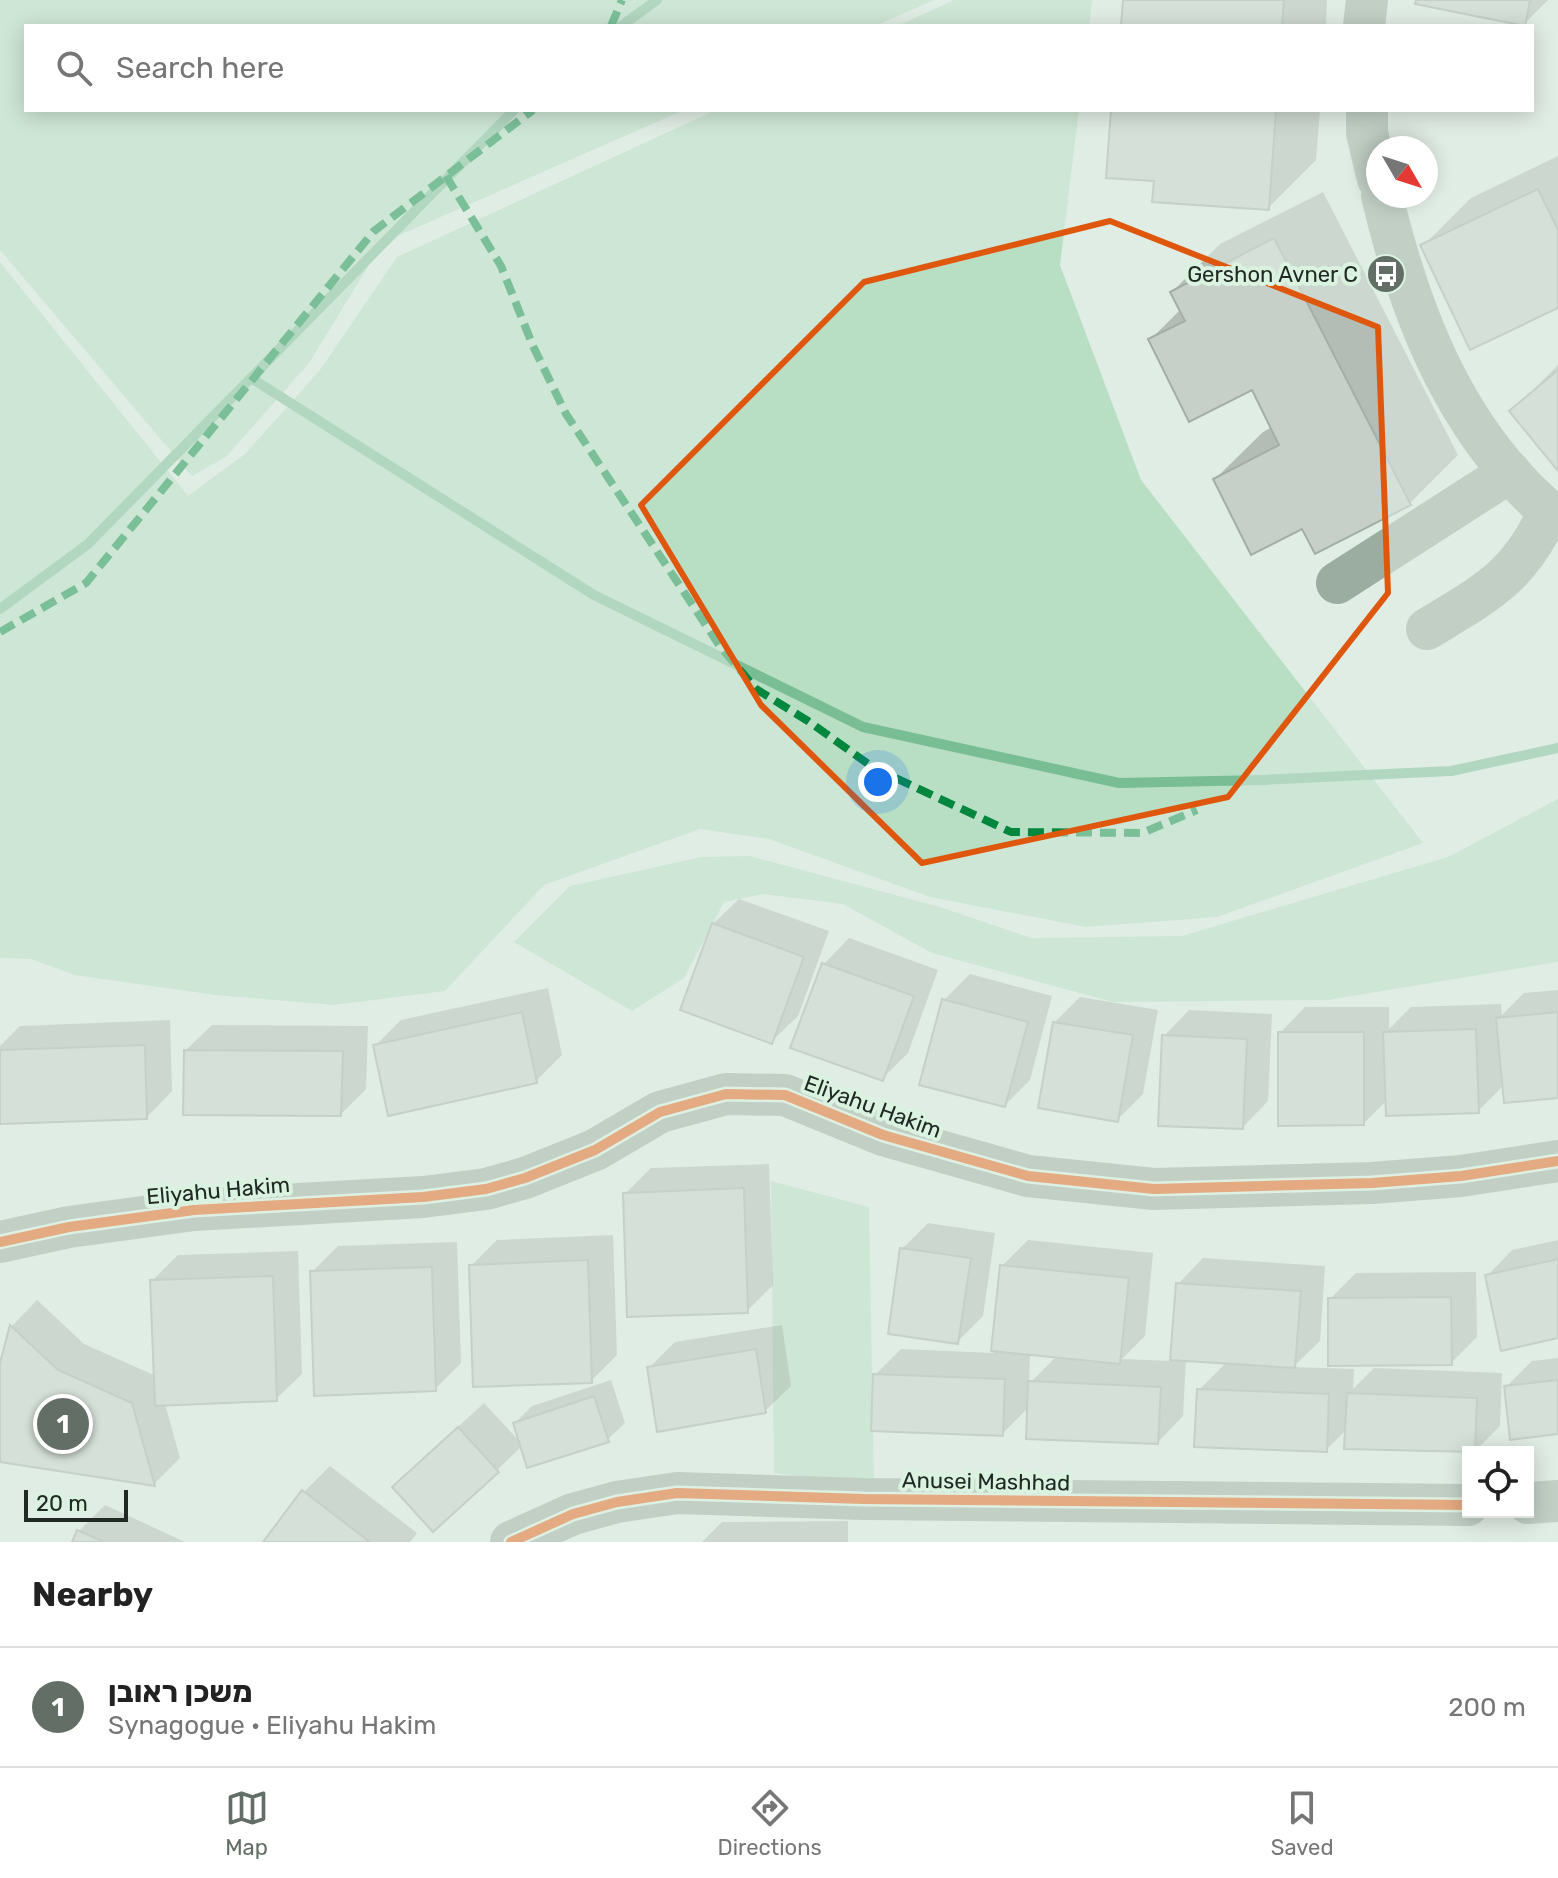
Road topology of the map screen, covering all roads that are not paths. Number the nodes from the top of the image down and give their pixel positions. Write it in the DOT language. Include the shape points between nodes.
graph roads {
  1 [pos="1367,0"];
  2 [pos="1364,24"];
  3 [pos="1367,112"];
  4 [pos="1368,136"];
  5 [pos="1385,208"];
  6 [pos="1510,472"];
  7 [pos="1553,515"];
  8 [pos="1337,583"];
  9 [pos="1427,629"];
  10 [pos="1558,1161"];
  11 [pos="0,1242"];
  12 [pos="1558,1501"];
  13 [pos="1534,1503"];
  14 [pos="1462,1505"];
  15 [pos="511,1542"];
  1 -- 2 [label="street"];
  3 -- 4 [label="street"];
  5 -- 6 [label="street" via="1422,330 1456,400"];
  6 -- 7 [label="street"];
  6 -- 8 [label="street"];
  7 -- 9 [label="street" via="1513,569 1488,592"];
  10 -- 11 [label="street, Eliyahu Hakim" via="1372,1183 1154,1189 1028,1176 883,1135 785,1095 726,1094 660,1112 595,1150 486,1189 194,1210"];
  12 -- 13 [label="street"];
  14 -- 15 [label="street, Anusei Mashhad" via="677,1493 573,1514"];
}
